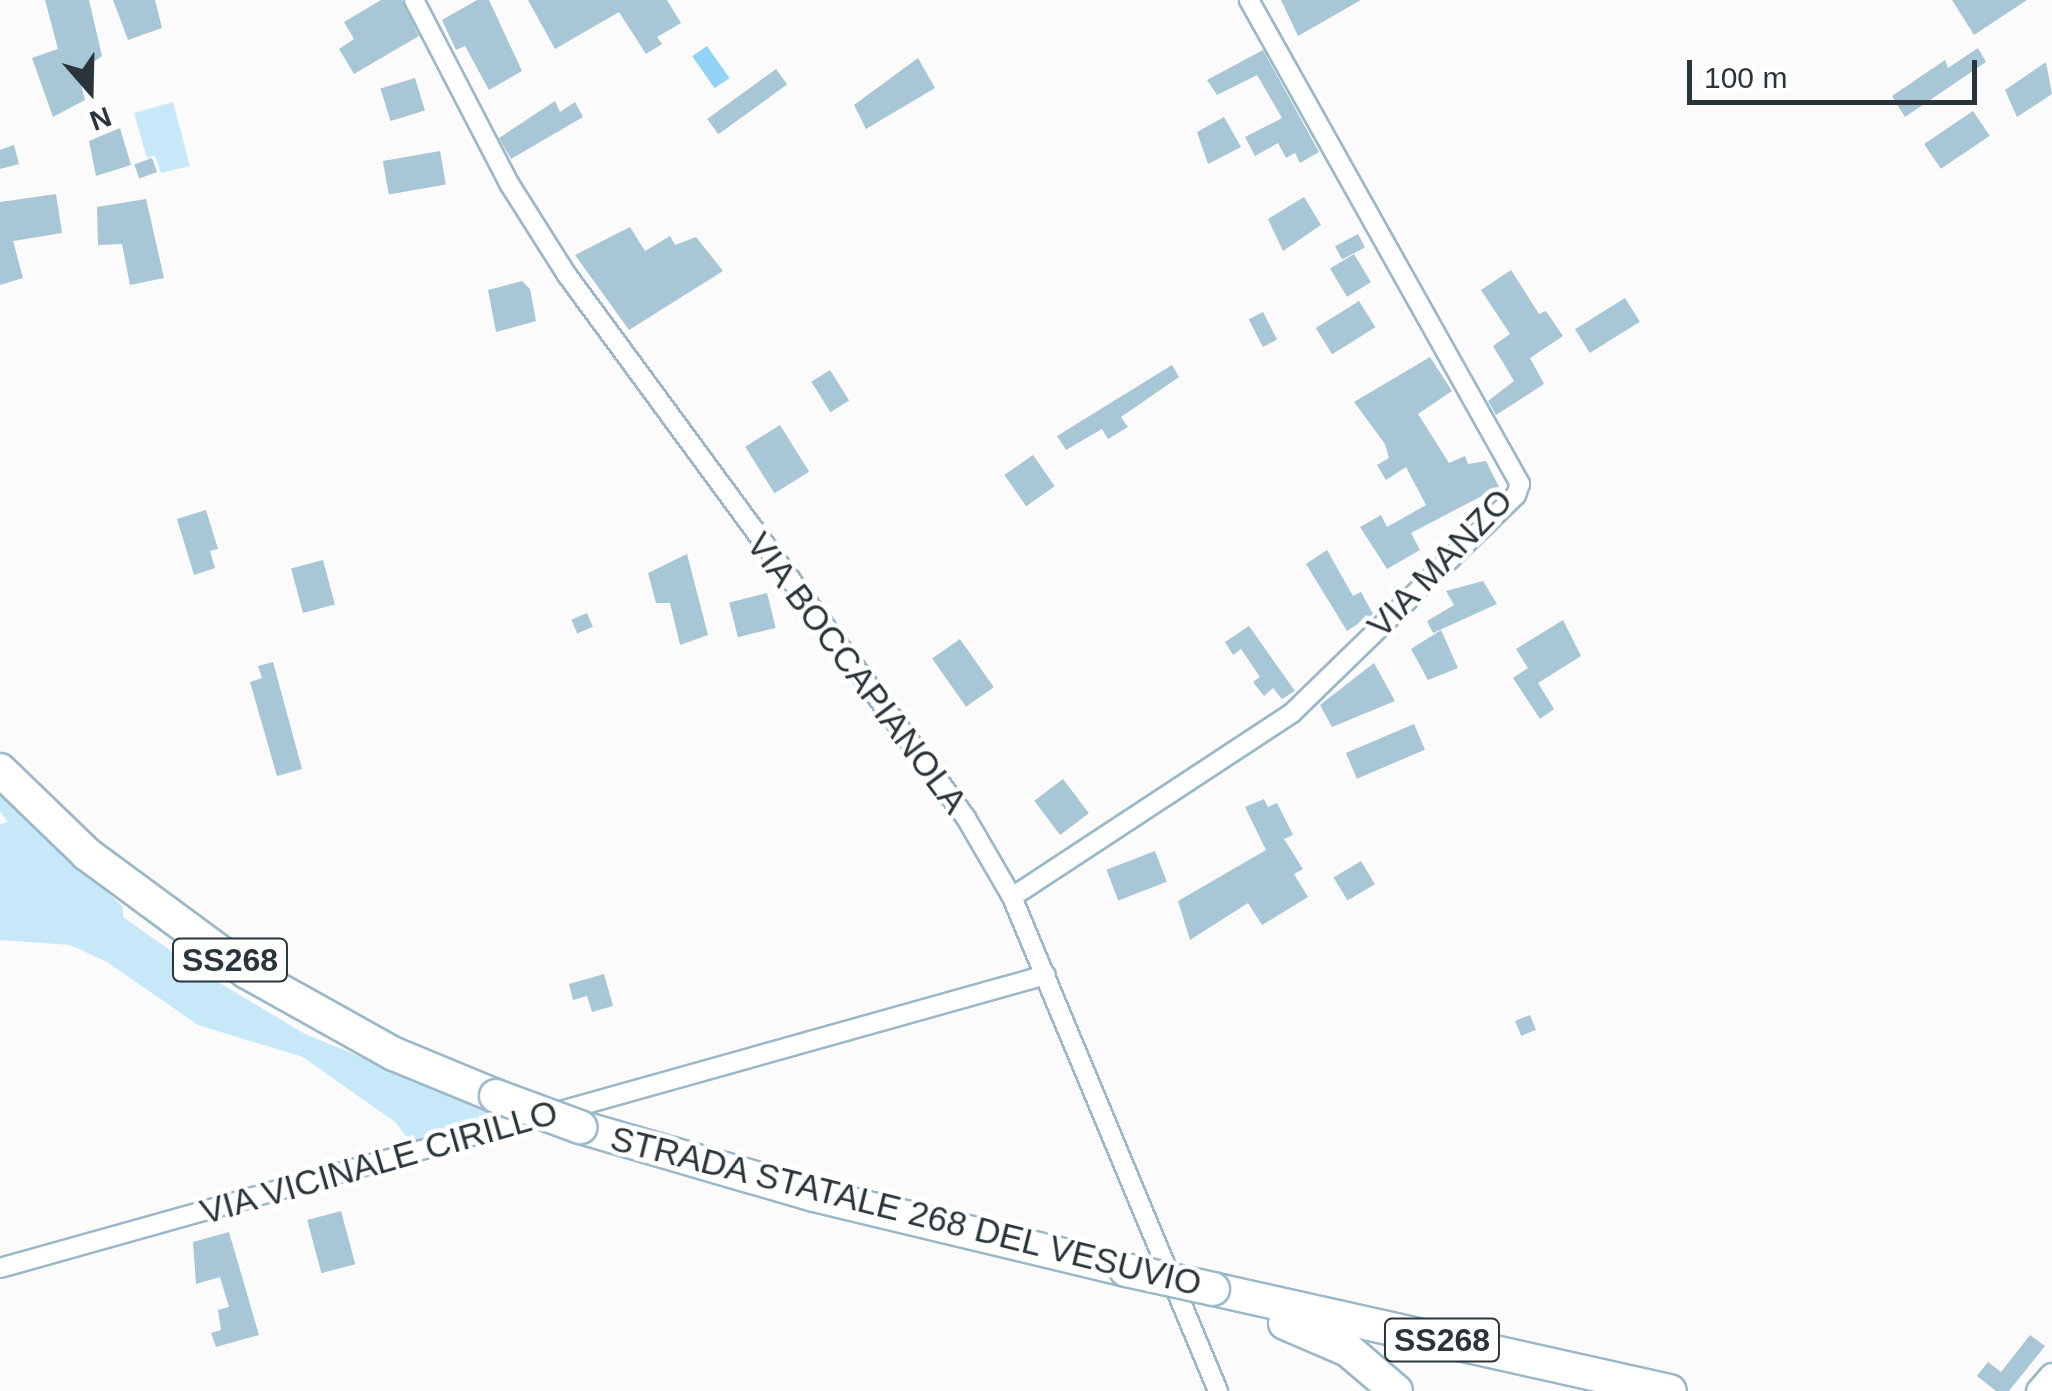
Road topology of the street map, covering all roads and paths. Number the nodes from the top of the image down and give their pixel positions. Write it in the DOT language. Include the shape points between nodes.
graph roads {
  1 [pos="437,0"];
  2 [pos="1249,0"];
  3 [pos="417,5"];
  4 [pos="0,770"];
  5 [pos="1012,897"];
  6 [pos="1046,975"];
  7 [pos="0,1268"];
  8 [pos="1214,1289"];
  9 [pos="2052,1376"];
  10 [pos="1218,1391"];
  11 [pos="1396,1391"];
  12 [pos="1670,1391"];
  13 [pos="2040,1391"];
  1 -- 3 [label="street"];
  2 -- 5 [label="street, VIA MANZO" via="1520,484 1292,713"];
  3 -- 5 [label="street, VIA BOCCAPIANOLA" via="510,184 577,290 966,818"];
  4 -- 8 [label="highway, STRADA STATALE 268 DEL VESUVIO / SS268, bridge" via="88,854 247,972 394,1054 580,1127 814,1195"];
  5 -- 6 [label="street, VIA BOCCAPIANOLA"];
  6 -- 7 [label="street, VIA VICINALE CIRILLO"];
  6 -- 10 [label="street, VIA BOCCAPIANOLA"];
  8 -- 11 [label="highway" via="1263,1317 1348,1350"];
  8 -- 12 [label="highway, STRADA STATALE 268 DEL VESUVIO / SS268"];
  9 -- 13 [label="main road"];
}
